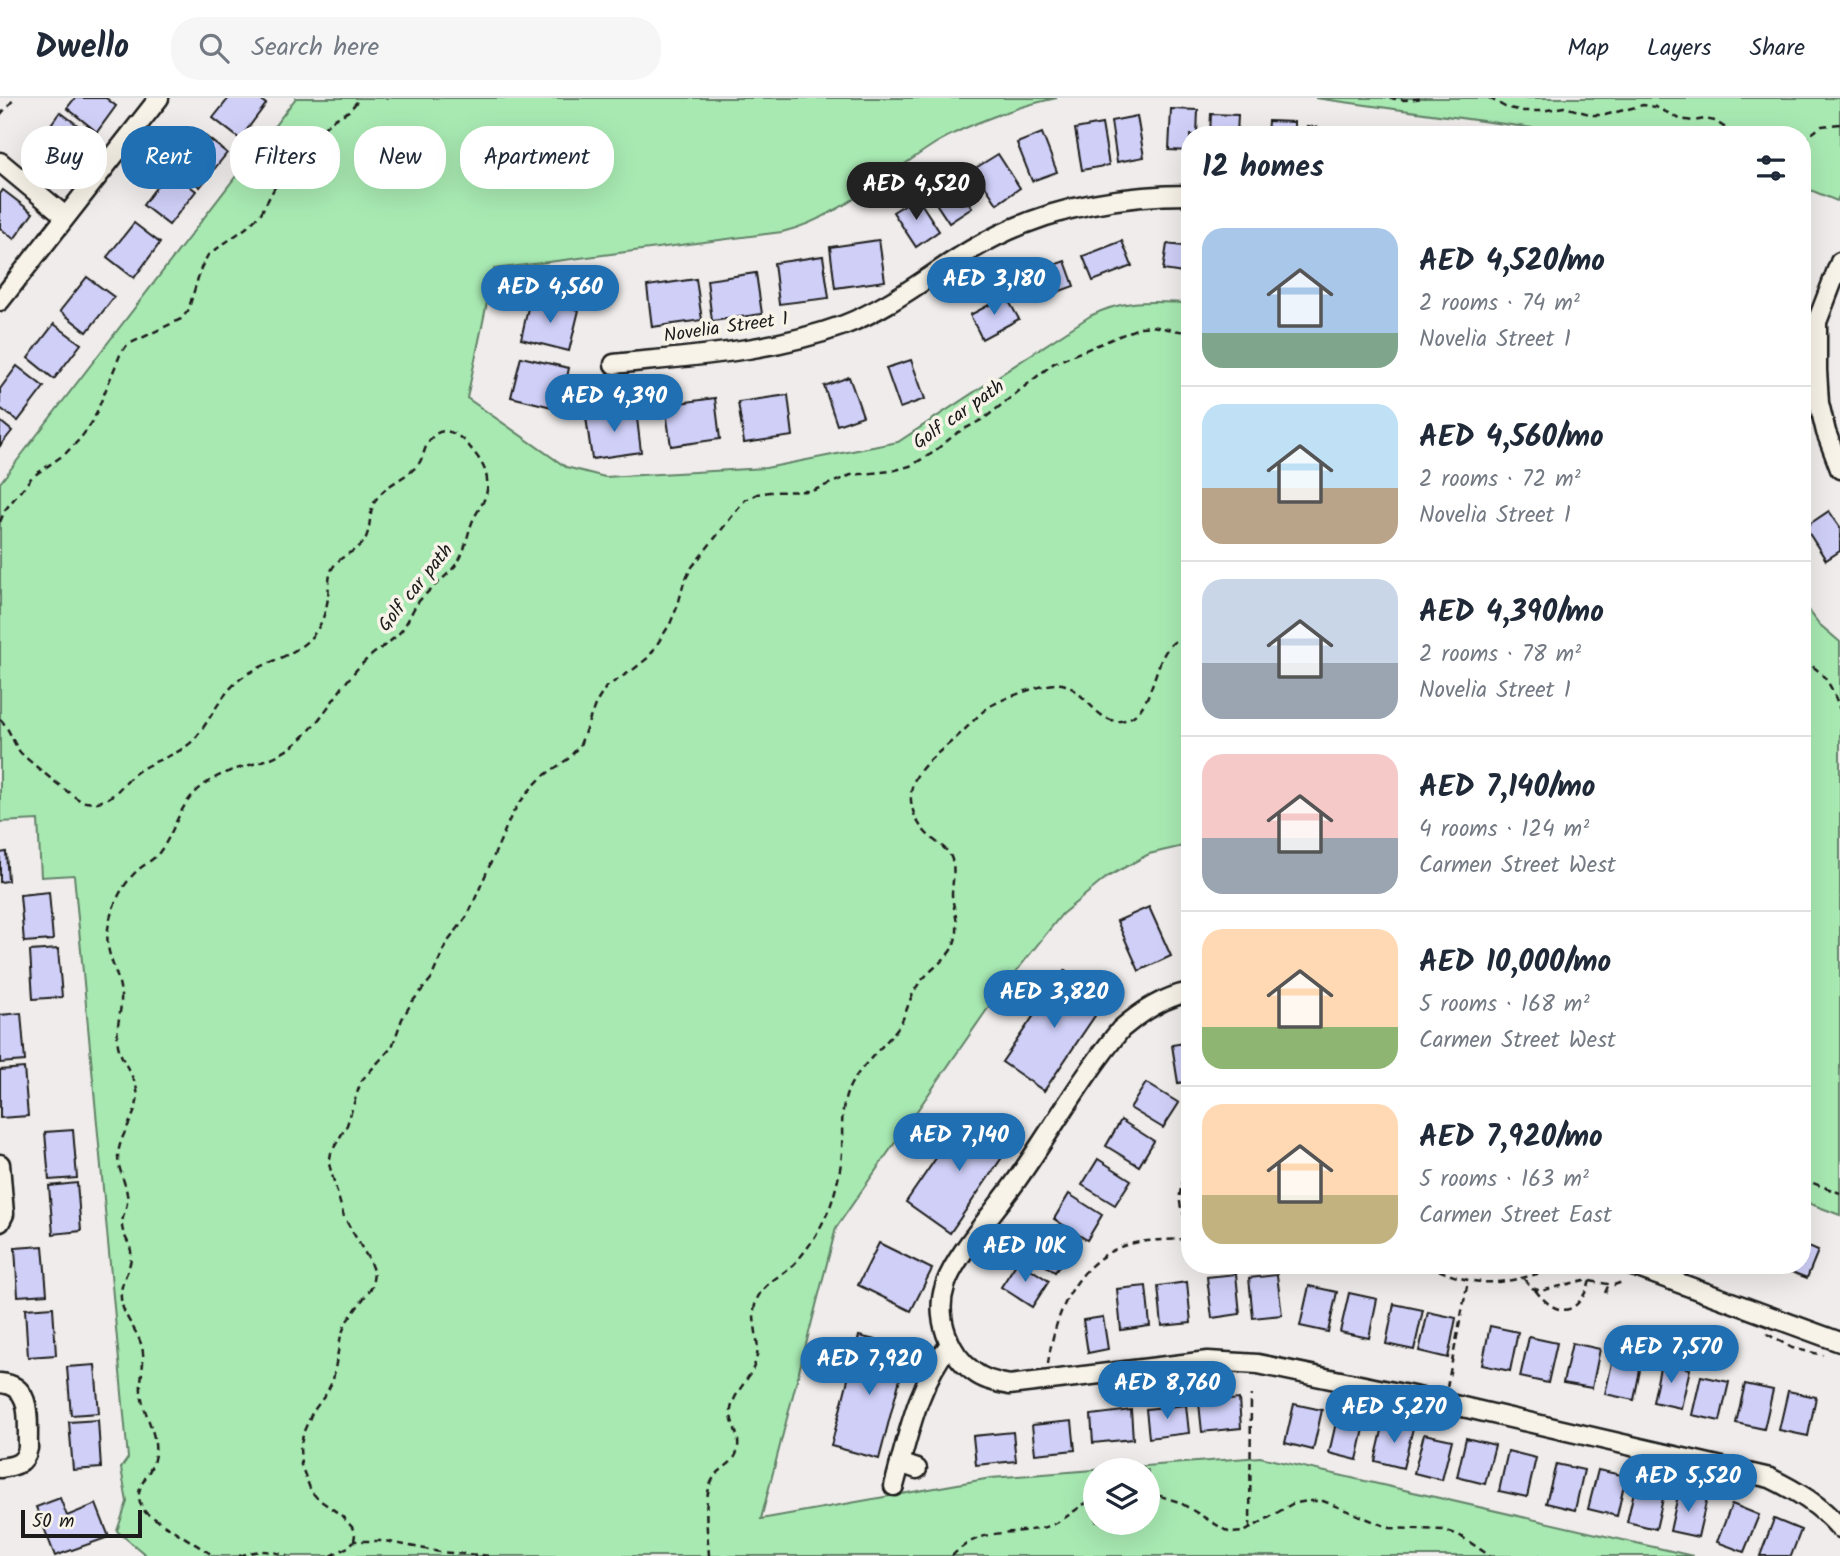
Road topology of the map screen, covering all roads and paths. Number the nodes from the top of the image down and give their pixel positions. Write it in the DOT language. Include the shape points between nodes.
graph roads {
  1 [pos="15,98"];
  2 [pos="159,98"];
  3 [pos="360,98"];
  4 [pos="1389,98"];
  5 [pos="1425,98"];
  6 [pos="1489,98"];
  7 [pos="0,115"];
  8 [pos="1840,124"];
  9 [pos="1722,126"];
  10 [pos="1811,135"];
  11 [pos="0,162"];
  12 [pos="1181,195"];
  13 [pos="65,216"];
  14 [pos="1840,262"];
  15 [pos="0,301"];
  16 [pos="1811,317"];
  17 [pos="1811,326"];
  18 [pos="1181,331"];
  19 [pos="614,364"];
  20 [pos="1840,469"];
  21 [pos="0,522"];
  22 [pos="1181,639"];
  23 [pos="1811,667"];
  24 [pos="1840,710"];
  25 [pos="0,719"];
  26 [pos="1181,995"];
  27 [pos="0,1164"];
  28 [pos="1811,1182"];
  29 [pos="1840,1193"];
  30 [pos="0,1222"];
  31 [pos="1181,1240"];
  32 [pos="1450,1274"];
  33 [pos="1540,1274"];
  34 [pos="1628,1274"];
  35 [pos="1654,1274"];
  36 [pos="1524,1279"];
  37 [pos="1468,1281"];
  38 [pos="1590,1281"];
  39 [pos="1609,1284"];
  40 [pos="1535,1290"];
  41 [pos="1605,1293"];
  42 [pos="1840,1342"];
  43 [pos="950,1344"];
  44 [pos="1046,1382"];
  45 [pos="0,1383"];
  46 [pos="1251,1395"];
  47 [pos="1443,1403"];
  48 [pos="0,1468"];
  49 [pos="894,1486"];
  50 [pos="1160,1496"];
  51 [pos="1083,1506"];
  52 [pos="1840,1528"];
  53 [pos="1250,1529"];
  54 [pos="354,1541"];
  55 [pos="214,1556"];
  56 [pos="239,1556"];
  57 [pos="287,1556"];
  58 [pos="331,1556"];
  59 [pos="493,1556"];
  60 [pos="709,1556"];
  61 [pos="952,1556"];
  62 [pos="1490,1556"];
  1 -- 7 [label="path"];
  2 -- 13 [label="street"];
  3 -- 21 [label="path" via="318,133 297,162 283,172 260,215 208,255 181,319 127,345 93,421 65,454 32,477"];
  4 -- 5 [label="path"];
  6 -- 9 [label="path" via="1523,111 1564,107 1605,115 1643,105 1680,119 1705,119"];
  8 -- 10 [label="path"];
  11 -- 13 [label="street"];
  12 -- 19 [label="street, Novelia Street 1" via="1144,195 1055,213 973,249 888,304 801,339"];
  13 -- 15 [label="street"];
  14 -- 16 [label="street"];
  17 -- 20 [label="street" via="1819,403"];
  18 -- 54 [label="path, Golf car path" via="1141,327 1054,363 985,418 910,466 850,475 812,491 769,492 746,500 692,567 670,624 649,657 606,687 580,745 519,804 468,915 402,1019 392,1047 361,1081 347,1125 331,1153 329,1164 344,1217 374,1273 372,1287 341,1335 333,1380 308,1422 300,1448 301,1465 311,1491 352,1527"];
  22 -- 60 [label="path" via="1166,651 1142,708 1132,717 1107,719 1073,688 1043,684 986,708 915,778 910,794 918,824 945,848 953,864 957,934 953,948 919,984 898,1028 867,1060 846,1094 841,1110 841,1166 821,1227 757,1300 757,1357 731,1407 738,1447 735,1457 710,1485"];
  23 -- 24 [label="path" via="1824,675"];
  25 -- 55 [label="path, Golf car path" via="21,753 71,797 85,803 102,801 148,765 185,749 228,690 245,675 289,655 314,634 327,604 330,571 367,537 376,499 422,461 434,435 457,433 481,462 488,489 456,566 420,600 400,633 365,662 289,749 208,780 189,799 153,861 124,886 108,926 107,947 121,991 117,1041 137,1096 118,1163 127,1194 121,1227 131,1254 120,1297 143,1353 141,1393 156,1446 138,1497 146,1513"];
  26 -- 43 [label="street" via="1159,1002 1121,1029 952,1269 942,1306"];
  27 -- 30 [label="street" via="4,1214"];
  28 -- 29 [label="path"];
  31 -- 44 [label="path" via="1128,1245 1091,1265 1056,1325"];
  32 -- 37 [label="path"];
  33 -- 36 [label="path"];
  34 -- 39 [label="path" via="1623,1283"];
  35 -- 42 [label="street"];
  36 -- 37 [label="path" via="1499,1284"];
  36 -- 40 [label="path"];
  37 -- 47 [label="path"];
  38 -- 39 [label="path"];
  38 -- 40 [label="path"];
  38 -- 40 [label="path" via="1583,1299 1560,1310 1548,1306"];
  39 -- 41 [label="path"];
  43 -- 44 [label="street" via="960,1360 990,1381 1009,1385"];
  43 -- 49 [label="street" via="922,1390 909,1466"];
  44 -- 47 [label="street" via="1240,1361"];
  45 -- 48 [label="street" via="11,1384 24,1395 29,1448 18,1464"];
  46 -- 53 [label="path"];
  47 -- 52 [label="street" via="1770,1478 1818,1505"];
  50 -- 53 [label="path" via="1179,1502 1224,1531 1237,1534"];
  51 -- 61 [label="path" via="1058,1522 978,1537"];
  53 -- 62 [label="path" via="1292,1503 1323,1501 1390,1528 1444,1530"];
  54 -- 58 [label="path"];
  54 -- 59 [label="path"];
  56 -- 57 [label="path" via="271,1550"];
}
